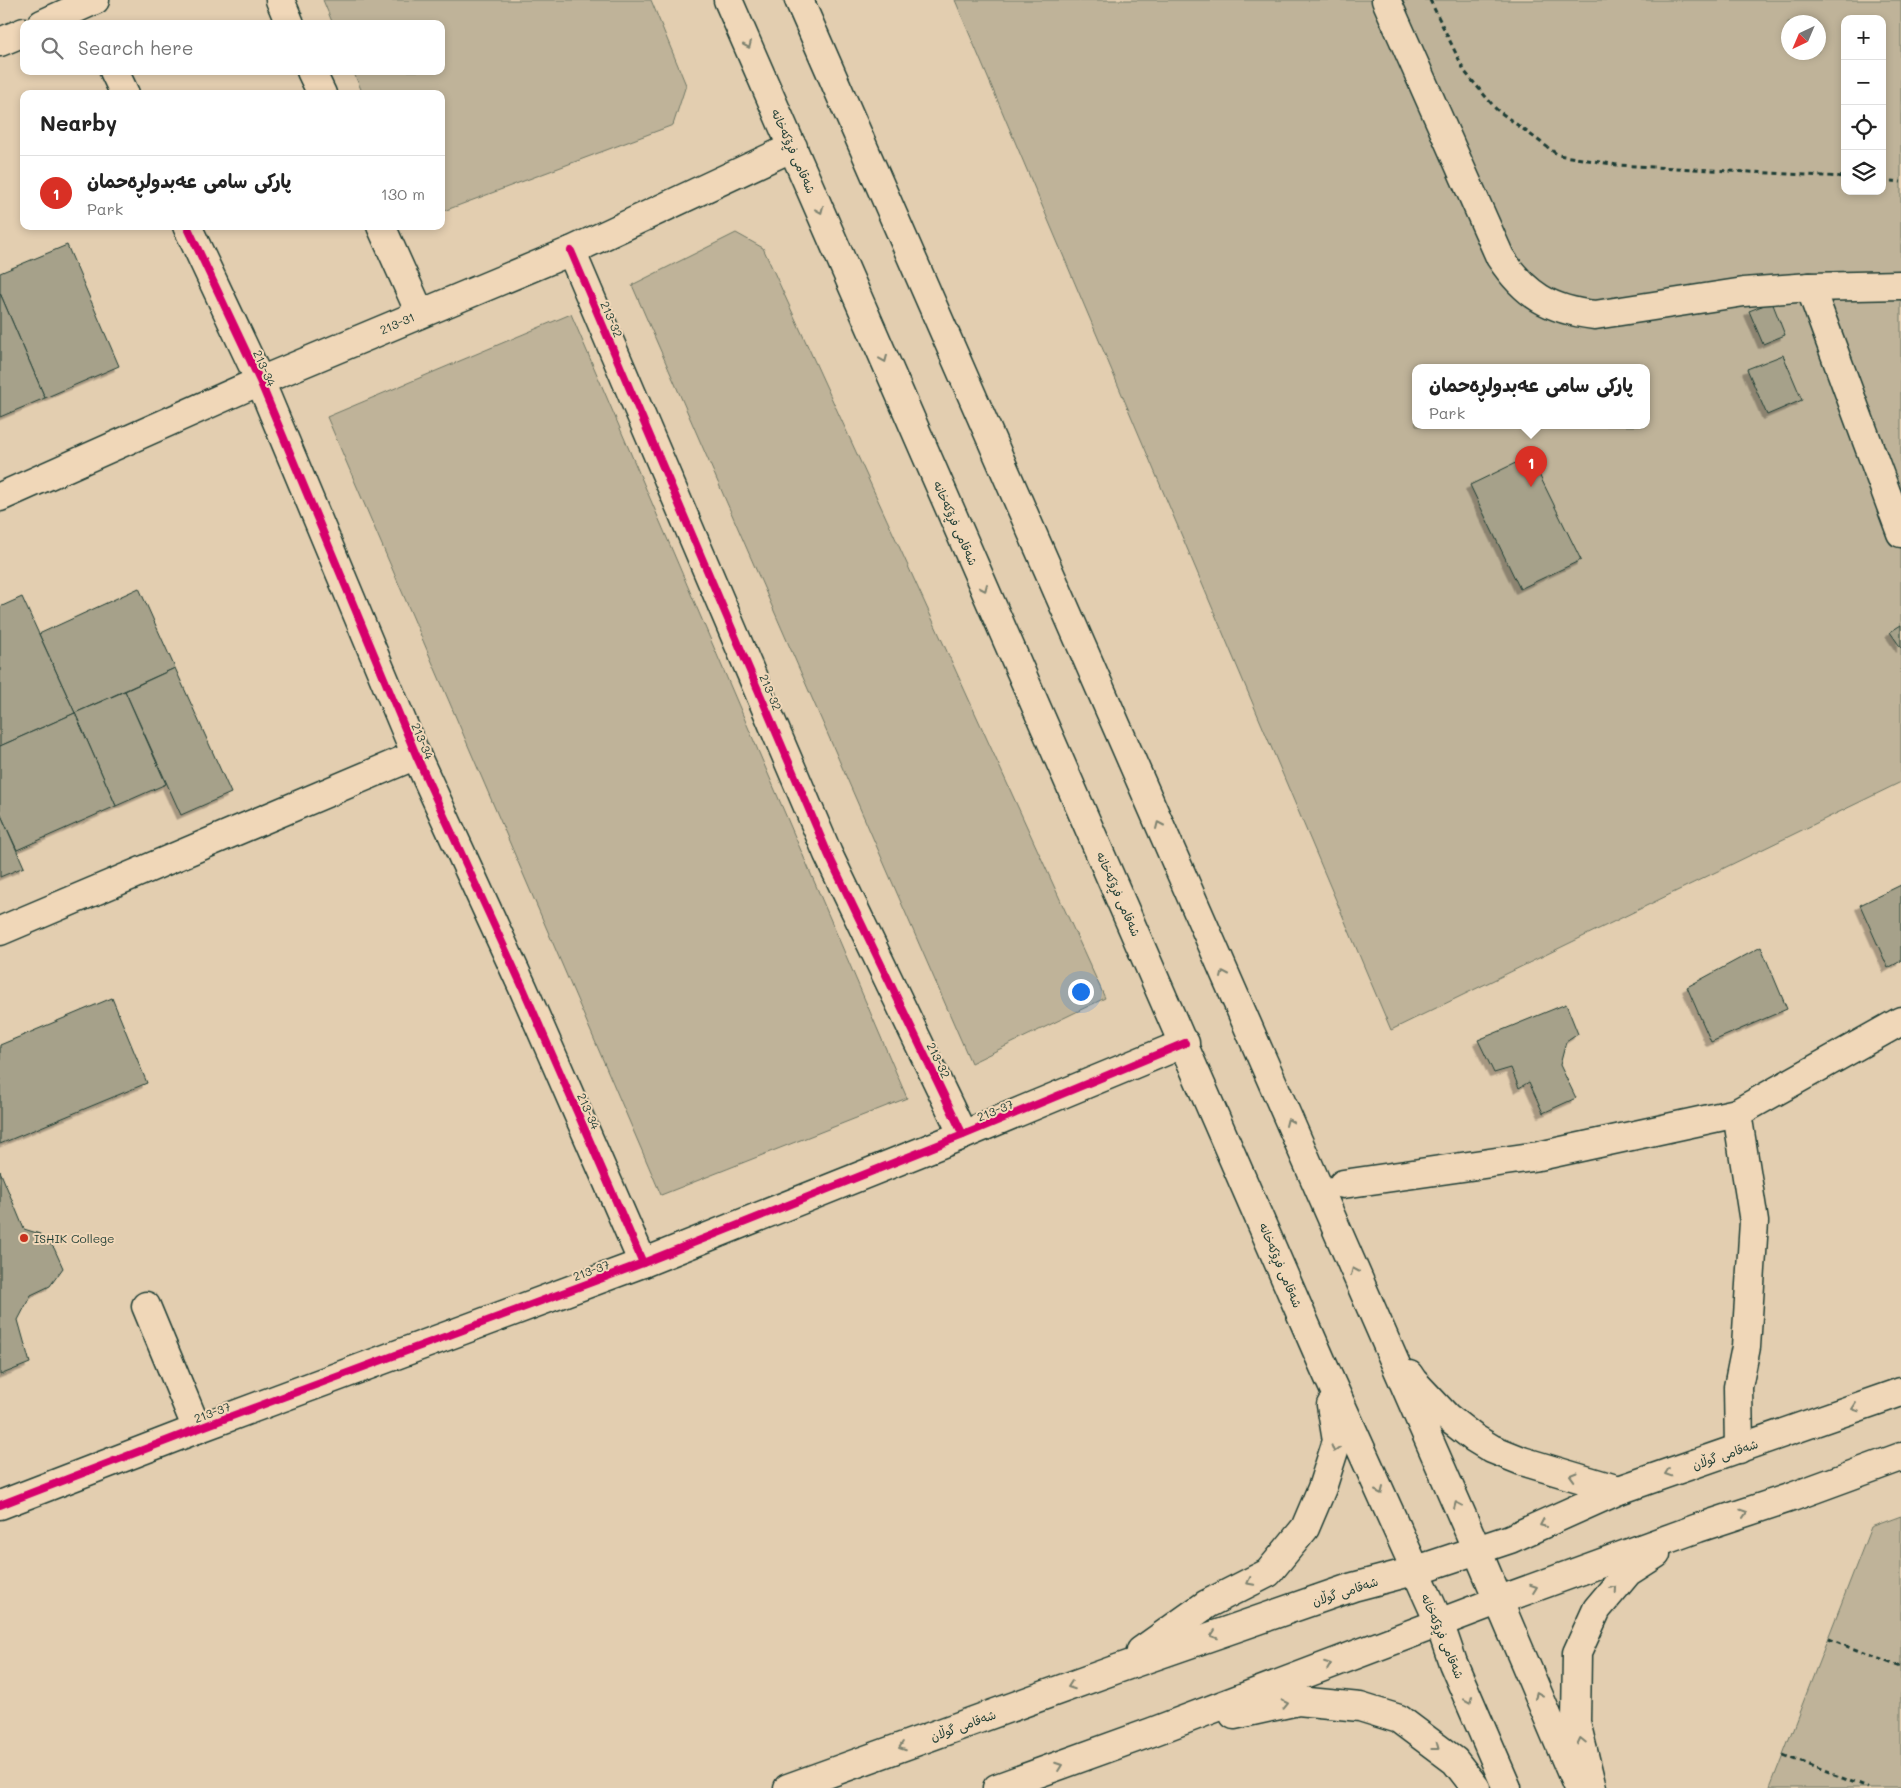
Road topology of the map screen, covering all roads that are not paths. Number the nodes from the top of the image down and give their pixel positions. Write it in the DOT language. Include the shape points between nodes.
graph roads {
  1 [pos="280,0"];
  2 [pos="728,0"];
  3 [pos="799,0"];
  4 [pos="1386,0"];
  5 [pos="90,10"];
  6 [pos="56,20"];
  7 [pos="288,20"];
  8 [pos="20,34"];
  9 [pos="0,42"];
  10 [pos="116,75"];
  11 [pos="314,75"];
  12 [pos="123,90"];
  13 [pos="320,90"];
  14 [pos="793,147"];
  15 [pos="189,230"];
  16 [pos="383,230"];
  17 [pos="571,251"];
  18 [pos="1901,285"];
  19 [pos="1810,287"];
  20 [pos="420,313"];
  21 [pos="260,381"];
  22 [pos="0,497"];
  23 [pos="1901,533"];
  24 [pos="416,755"];
  25 [pos="0,931"];
  26 [pos="1901,1021"];
  27 [pos="1185,1043"];
  28 [pos="1737,1113"];
  29 [pos="963,1135"];
  30 [pos="1343,1184"];
  31 [pos="644,1263"];
  32 [pos="146,1306"];
  33 [pos="1374,1316"];
  34 [pos="1324,1367"];
  35 [pos="1901,1392"];
  36 [pos="196,1429"];
  37 [pos="1739,1449"];
  38 [pos="1901,1457"];
  39 [pos="1619,1490"];
  40 [pos="0,1505"];
  41 [pos="1698,1528"];
  42 [pos="1477,1550"];
  43 [pos="1414,1571"];
  44 [pos="1497,1601"];
  45 [pos="1439,1622"];
  46 [pos="1117,1669"];
  47 [pos="1152,1732"];
  48 [pos="788,1788"];
  49 [pos="997,1788"];
  50 [pos="1476,1788"];
  51 [pos="1507,1788"];
  52 [pos="1578,1788"];
  53 [pos="1592,1788"];
  1 -- 7 [label="main road"];
  2 -- 14 [label="main road, شەقامی فڕۆکەخانە, one-way"];
  33 -- 3 [label="main road, one-way"];
  4 -- 19 [label="main road" via="1500,257 1511,274 1542,301 1577,313 1595,315 1744,292"];
  5 -- 6 [label="main road"];
  8 -- 9 [label="main road"];
  10 -- 12 [label="main road"];
  11 -- 13 [label="main road"];
  14 -- 17 [label="main road, 213-31"];
  14 -- 27 [label="main road, شەقامی فڕۆکەخانە, one-way"];
  15 -- 21 [label="main road, 213-34"];
  16 -- 20 [label="main road"];
  17 -- 20 [label="main road, 213-31"];
  17 -- 29 [label="main road, 213-32" via="828,854"];
  18 -- 19 [label="main road"];
  19 -- 23 [label="main road"];
  20 -- 21 [label="main road, 213-31"];
  21 -- 22 [label="main road, 213-31"];
  21 -- 24 [label="main road, 213-34"];
  24 -- 25 [label="main road"];
  24 -- 31 [label="main road, 213-34"];
  26 -- 28 [label="main road"];
  27 -- 29 [label="main road, 213-37"];
  27 -- 34 [label="main road, شەقامی فڕۆکەخانە"];
  28 -- 30 [label="main road" via="1539,1156"];
  28 -- 37 [label="main road" via="1754,1222 1746,1347 1738,1387"];
  29 -- 31 [label="main road, 213-37"];
  31 -- 36 [label="main road, 213-37"];
  32 -- 36 [label="main road"];
  39 -- 33 [label="main road, one-way" via="1522,1461 1474,1438 1447,1417 1412,1381"];
  42 -- 33 [label="main road, one-way"];
  34 -- 43 [label="main road, شەقامی فڕۆکەخانە, one-way"];
  34 -- 46 [label="main road, one-way" via="1337,1441 1305,1528 1268,1573 1207,1604"];
  35 -- 37 [label="main road, شەقامی گوڵان, one-way"];
  36 -- 40 [label="main road, 213-37"];
  37 -- 39 [label="main road, شەقامی گوڵان, one-way"];
  41 -- 38 [label="main road, one-way"];
  39 -- 42 [label="main road, شەقامی گوڵان, one-way" via="1510,1539"];
  44 -- 41 [label="main road, one-way"];
  53 -- 41 [label="main road, one-way" via="1576,1722 1577,1653 1597,1609 1628,1572"];
  42 -- 43 [label="main road, شەقامی گوڵان"];
  42 -- 44 [label="main road"];
  43 -- 45 [label="main road, شەقامی فڕۆکەخانە"];
  43 -- 46 [label="main road, شەقامی گوڵان, one-way" via="1353,1587"];
  44 -- 45 [label="main road"];
  52 -- 44 [label="main road, one-way"];
  47 -- 45 [label="main road, one-way"];
  45 -- 51 [label="main road, شەقامی فڕۆکەخانە, one-way" via="1453,1663"];
  46 -- 48 [label="main road, شەقامی گوڵان, one-way"];
  49 -- 47 [label="main road, one-way"];
  47 -- 50 [label="main road, one-way" via="1298,1702 1360,1707 1399,1719 1455,1761"];
}
